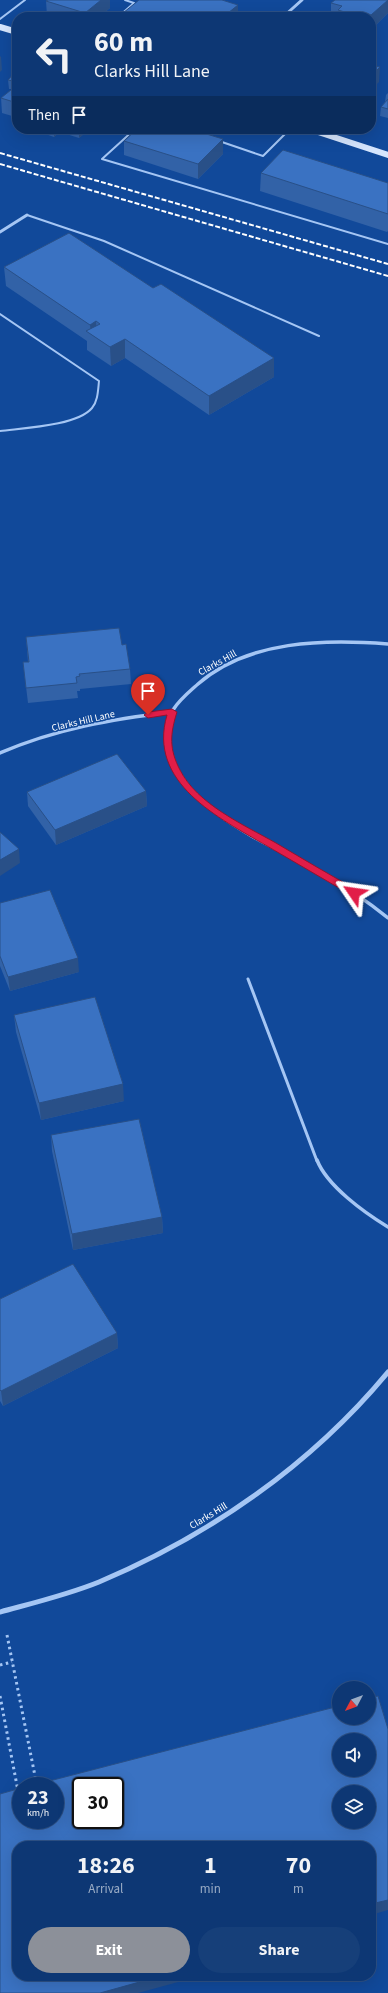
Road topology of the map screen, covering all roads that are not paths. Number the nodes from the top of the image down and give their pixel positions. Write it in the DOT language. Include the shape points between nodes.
graph roads {
  1 [pos="25,0"];
  2 [pos="125,0"];
  3 [pos="302,0"];
  4 [pos="124,12"];
  5 [pos="289,12"];
  6 [pos="0,19"];
  7 [pos="0,27"];
  8 [pos="12,31"];
  9 [pos="130,134"];
  10 [pos="285,134"];
  11 [pos="324,134"];
  12 [pos="214,139"];
  13 [pos="388,155"];
  14 [pos="27,215"];
  15 [pos="0,232"];
  16 [pos="388,244"];
  17 [pos="0,314"];
  18 [pos="319,336"];
  19 [pos="0,431"];
  20 [pos="388,644"];
  21 [pos="172,712"];
  22 [pos="0,753"];
  23 [pos="388,918"];
  24 [pos="248,979"];
  25 [pos="388,1227"];
  26 [pos="388,1372"];
  27 [pos="1,1612"];
  1 -- 6 [label="lane"];
  2 -- 4 [label="lane" via="134,3"];
  3 -- 5 [label="street"];
  7 -- 8 [label="main road"];
  9 -- 16 [label="lane" via="102,159"];
  10 -- 12 [label="lane" via="263,156"];
  11 -- 13 [label="main road"];
  14 -- 15 [label="street"];
  14 -- 18 [label="lane" via="104,241"];
  17 -- 19 [label="lane" via="98,381 98,396 91,409 72,420"];
  20 -- 21 [label="street, Clarks Hill" via="341,642 261,651 207,676 188,692"];
  21 -- 22 [label="street, Clarks Hill Lane" via="70,729"];
  21 -- 23 [label="street, Clarks Hill" via="167,731 168,751 177,772 193,793 216,812 334,880"];
  24 -- 25 [label="lane" via="320,1168 371,1217"];
  26 -- 27 [label="street, Clarks Hill" via="359,1407 319,1445 231,1512 148,1560 103,1580 47,1600"];
}
